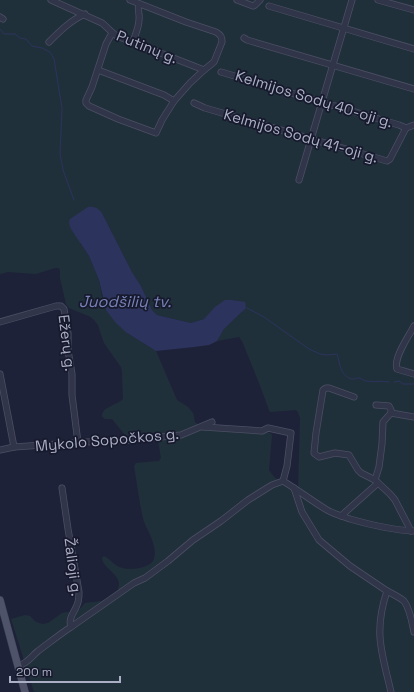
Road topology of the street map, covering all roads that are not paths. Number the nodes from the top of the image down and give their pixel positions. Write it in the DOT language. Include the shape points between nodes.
graph roads {
  1 [pos="51,0"];
  2 [pos="237,0"];
  3 [pos="260,0"];
  4 [pos="352,0"];
  5 [pos="378,0"];
  6 [pos="134,1"];
  7 [pos="269,6"];
  8 [pos="414,10"];
  9 [pos="85,14"];
  10 [pos="344,28"];
  11 [pos="112,34"];
  12 [pos="244,38"];
  13 [pos="49,42"];
  14 [pos="133,42"];
  15 [pos="414,49"];
  16 [pos="333,65"];
  17 [pos="98,70"];
  18 [pos="204,70"];
  19 [pos="220,72"];
  20 [pos="414,89"];
  21 [pos="174,101"];
  22 [pos="322,102"];
  23 [pos="194,103"];
  24 [pos="414,125"];
  25 [pos="406,128"];
  26 [pos="312,139"];
  27 [pos="299,180"];
  28 [pos="0,322"];
  29 [pos="414,326"];
  30 [pos="0,374"];
  31 [pos="414,374"];
  32 [pos="354,397"];
  33 [pos="376,405"];
  34 [pos="391,413"];
  35 [pos="414,417"];
  36 [pos="212,422"];
  37 [pos="201,427"];
  38 [pos="78,443"];
  39 [pos="14,447"];
  40 [pos="0,450"];
  41 [pos="376,481"];
  42 [pos="282,482"];
  43 [pos="62,488"];
  44 [pos="293,488"];
  45 [pos="341,516"];
  46 [pos="413,531"];
  47 [pos="387,591"];
  48 [pos="0,600"];
  49 [pos="71,626"];
  50 [pos="414,632"];
  51 [pos="18,666"];
  52 [pos="25,692"];
  53 [pos="391,692"];
  1 -- 9 [label="street, Putinų g."];
  2 -- 3 [label="street" via="253,6"];
  4 -- 10 [label="street"];
  5 -- 8 [label="street"];
  6 -- 14 [label="street" via="138,6 139,23"];
  6 -- 18 [label="street" via="220,34 222,42 217,56"];
  7 -- 10 [label="street"];
  9 -- 11 [label="street, Putinų g." via="107,26"];
  9 -- 13 [label="street" via="77,17"];
  10 -- 15 [label="street"];
  10 -- 16 [label="street"];
  11 -- 14 [label="street, Putinų g."];
  11 -- 17 [label="street"];
  12 -- 16 [label="street"];
  14 -- 18 [label="street, Putinų g."];
  16 -- 20 [label="street"];
  16 -- 22 [label="street"];
  17 -- 21 [label="street"];
  17 -- 21 [label="street" via="86,100 87,105 118,119 156,133"];
  18 -- 21 [label="street"];
  19 -- 22 [label="street, Kelmijos Sodų 40-oji g."];
  22 -- 25 [label="street, Kelmijos Sodų 40-oji g."];
  22 -- 26 [label="street"];
  23 -- 26 [label="street, Kelmijos Sodų 41-oji g."];
  24 -- 25 [label="street"];
  25 -- 26 [label="street, Kelmijos Sodų 41-oji g." via="390,160 387,161"];
  26 -- 27 [label="street"];
  28 -- 38 [label="street, Ežerų g." via="56,306 64,309"];
  29 -- 31 [label="street" via="400,352 396,366 397,369"];
  30 -- 39 [label="street"];
  32 -- 41 [label="street" via="329,388 323,390 314,453 319,457 335,453 349,455 361,473"];
  33 -- 34 [label="street" via="389,406"];
  34 -- 35 [label="street"];
  34 -- 41 [label="street" via="382,424 382,444"];
  36 -- 37 [label="street, Mykolo Sopočkos g."];
  37 -- 38 [label="street, Mykolo Sopočkos g." via="171,436"];
  37 -- 42 [label="street" via="262,431 268,428 291,433 287,466"];
  38 -- 39 [label="street, Mykolo Sopočkos g."];
  39 -- 40 [label="street, Mykolo Sopočkos g."];
  41 -- 45 [label="street"];
  41 -- 46 [label="street" via="395,500"];
  42 -- 44 [label="street"];
  42 -- 49 [label="street" via="272,485 248,500 145,578"];
  43 -- 49 [label="street, Žalioji g." via="79,592 77,605 70,620"];
  44 -- 45 [label="street"];
  44 -- 47 [label="street" via="302,512 319,540 350,566"];
  45 -- 46 [label="street" via="371,525"];
  47 -- 50 [label="street" via="404,601 410,613"];
  47 -- 53 [label="street" via="381,612 380,638"];
  48 -- 51 [label="main road"];
  49 -- 51 [label="street" via="24,664"];
  51 -- 52 [label="main road"];
}
